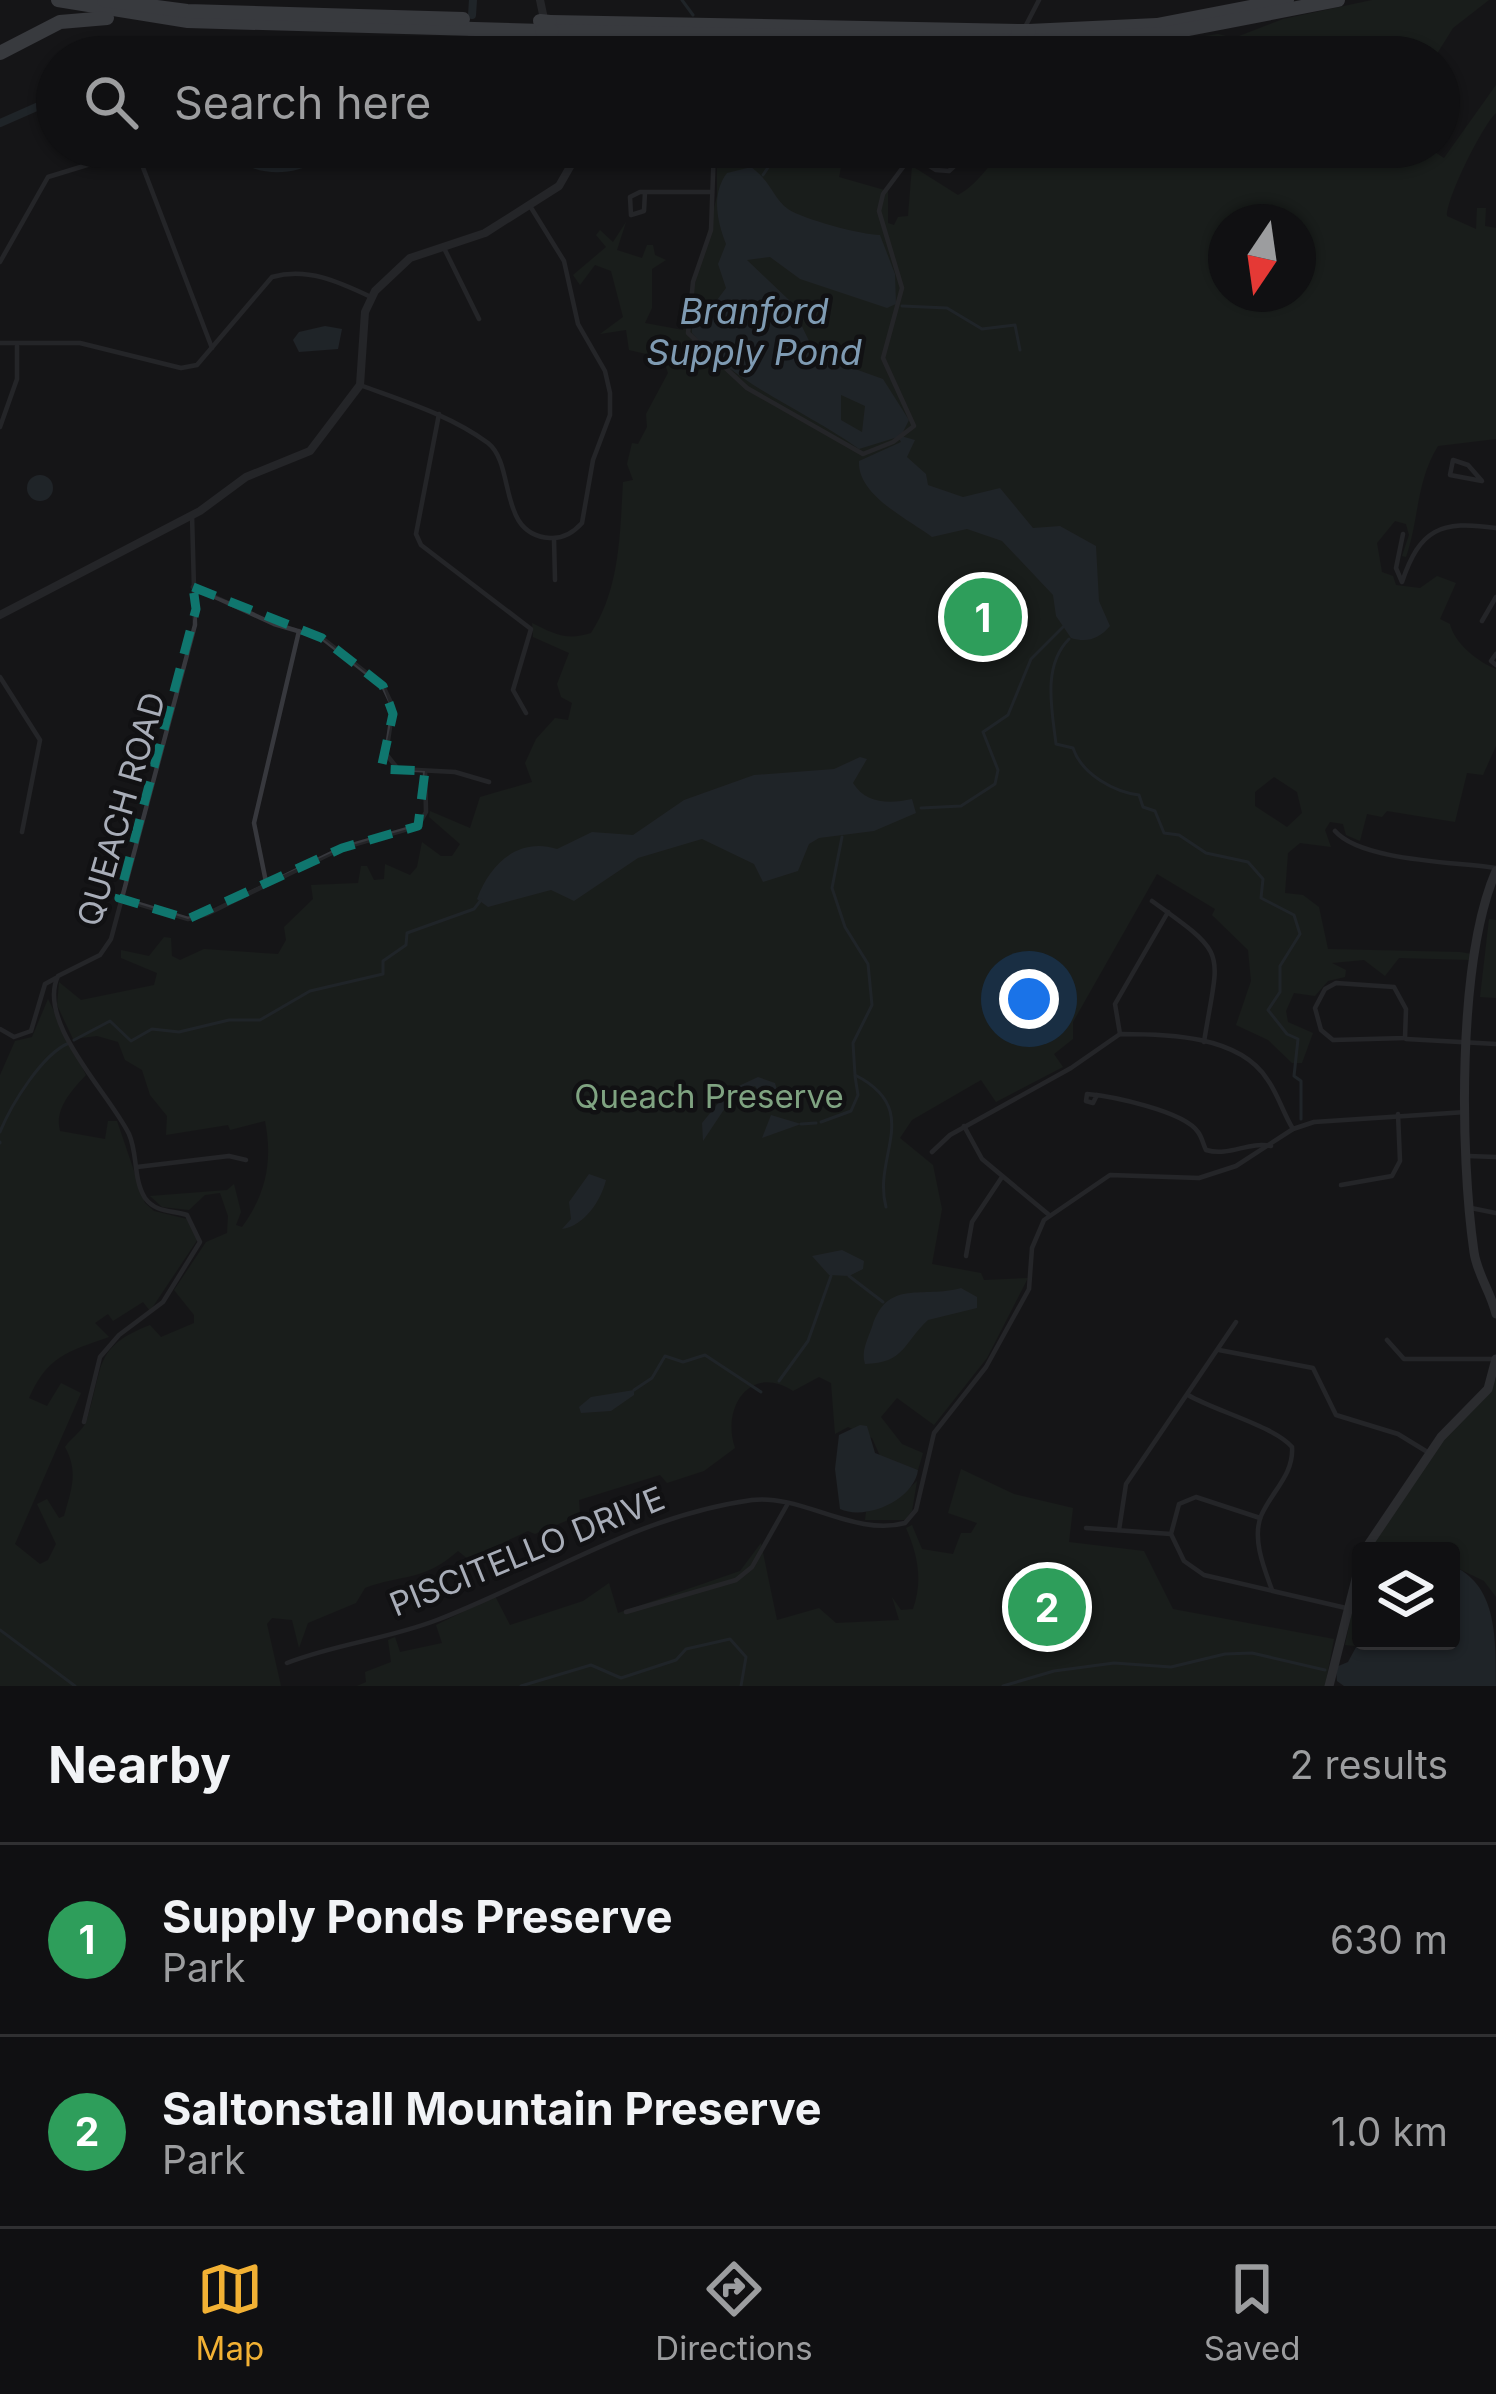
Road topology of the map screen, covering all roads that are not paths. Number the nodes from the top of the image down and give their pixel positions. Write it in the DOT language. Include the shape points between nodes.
graph roads {
  1 [pos="58,0"];
  2 [pos="104,0"];
  3 [pos="540,0"];
  4 [pos="1039,0"];
  5 [pos="1287,0"];
  6 [pos="1338,0"];
  7 [pos="188,22"];
  8 [pos="546,26"];
  9 [pos="548,36"];
  10 [pos="794,36"];
  11 [pos="1021,36"];
  12 [pos="1080,36"];
  13 [pos="1136,36"];
  14 [pos="0,52"];
  15 [pos="77,168"];
  16 [pos="143,168"];
  17 [pos="567,168"];
  18 [pos="713,168"];
  19 [pos="902,168"];
  20 [pos="645,192"];
  21 [pos="712,192"];
  22 [pos="530,206"];
  23 [pos="443,246"];
  24 [pos="0,262"];
  25 [pos="371,297"];
  26 [pos="479,319"];
  27 [pos="0,343"];
  28 [pos="17,346"];
  29 [pos="212,348"];
  30 [pos="360,385"];
  31 [pos="439,414"];
  32 [pos="0,427"];
  33 [pos="1482,481"];
  34 [pos="1496,483"];
  35 [pos="192,514"];
  36 [pos="1496,528"];
  37 [pos="1403,534"];
  38 [pos="554,539"];
  39 [pos="555,580"];
  40 [pos="193,586"];
  41 [pos="1496,597"];
  42 [pos="0,615"];
  43 [pos="1482,621"];
  44 [pos="299,631"];
  45 [pos="1496,654"];
  46 [pos="1496,665"];
  47 [pos="0,677"];
  48 [pos="526,713"];
  49 [pos="425,771"];
  50 [pos="489,782"];
  51 [pos="1335,831"];
  52 [pos="22,832"];
  53 [pos="1496,870"];
  54 [pos="266,884"];
  55 [pos="119,898"];
  56 [pos="1153,901"];
  57 [pos="1168,912"];
  58 [pos="56,978"];
  59 [pos="0,1030"];
  60 [pos="1120,1034"];
  61 [pos="1406,1039"];
  62 [pos="1468,1040"];
  63 [pos="1204,1042"];
  64 [pos="1496,1044"];
  65 [pos="1097,1095"];
  66 [pos="1466,1112"];
  67 [pos="1398,1114"];
  68 [pos="964,1126"];
  69 [pos="1293,1129"];
  70 [pos="1271,1146"];
  71 [pos="932,1152"];
  72 [pos="1468,1156"];
  73 [pos="1496,1156"];
  74 [pos="247,1160"];
  75 [pos="137,1167"];
  76 [pos="1002,1177"];
  77 [pos="1341,1185"];
  78 [pos="1471,1208"];
  79 [pos="1048,1214"];
  80 [pos="1496,1214"];
  81 [pos="966,1256"];
  82 [pos="1496,1313"];
  83 [pos="1237,1322"];
  84 [pos="1387,1340"];
  85 [pos="1219,1350"];
  86 [pos="1496,1359"];
  87 [pos="1188,1395"];
  88 [pos="84,1422"];
  89 [pos="1429,1453"];
  90 [pos="787,1505"];
  91 [pos="1260,1518"];
  92 [pos="1086,1528"];
  93 [pos="1119,1529"];
  94 [pos="1172,1534"];
  95 [pos="1371,1542"];
  96 [pos="1352,1589"];
  97 [pos="1272,1590"];
  98 [pos="1346,1608"];
  99 [pos="626,1612"];
  100 [pos="287,1664"];
  101 [pos="1329,1686"];
  1 -- 7 [label="highway"];
  2 -- 8 [label="highway" via="187,11"];
  3 -- 9 [label="street"];
  4 -- 11 [label="street"];
  5 -- 12 [label="highway"];
  6 -- 13 [label="highway"];
  7 -- 8 [label="highway"];
  7 -- 14 [label="highway" via="60,22"];
  8 -- 10 [label="highway"];
  15 -- 24 [label="street" via="48,177"];
  16 -- 29 [label="street"];
  17 -- 22 [label="street" via="564,182"];
  18 -- 21 [label="street"];
  19 -- 21 [label="street" via="879,211 902,288 883,358 913,430 859,453 747,388 689,336"];
  20 -- 21 [label="street"];
  22 -- 23 [label="street"];
  22 -- 38 [label="street" via="564,261 578,324 610,393 589,509 574,532"];
  23 -- 25 [label="street" via="406,260"];
  23 -- 26 [label="street"];
  25 -- 29 [label="street" via="324,276 289,272 272,278"];
  25 -- 30 [label="street"];
  27 -- 28 [label="street"];
  28 -- 29 [label="street" via="80,343 181,368 197,365"];
  28 -- 32 [label="street" via="17,379"];
  30 -- 31 [label="street"];
  30 -- 35 [label="street" via="310,451 246,477"];
  31 -- 38 [label="street" via="498,456 523,527"];
  31 -- 48 [label="street" via="416,534 531,629 513,690"];
  33 -- 33 [label="street" via="1450,475 1450,461 1468,465"];
  33 -- 34 [label="street"];
  35 -- 40 [label="street, QUEACH ROAD"];
  35 -- 42 [label="street"];
  36 -- 37 [label="street" via="1433,531 1410,556 1402,582 1396,568"];
  38 -- 39 [label="street"];
  40 -- 44 [label="street"];
  40 -- 55 [label="street, QUEACH ROAD" via="194,632"];
  41 -- 43 [label="street"];
  44 -- 49 [label="street" via="331,644 388,693 386,754 398,769"];
  44 -- 54 [label="street" via="254,823"];
  45 -- 46 [label="street"];
  47 -- 52 [label="street" via="40,740"];
  49 -- 50 [label="street"];
  49 -- 54 [label="street" via="426,812 418,826 342,848"];
  51 -- 53 [label="street" via="1345,842 1387,854"];
  53 -- 62 [label="main road" via="1481,915"];
  54 -- 55 [label="street" via="188,919"];
  55 -- 58 [label="street, QUEACH ROAD" via="104,952"];
  56 -- 57 [label="street"];
  57 -- 60 [label="street" via="1115,1004"];
  57 -- 63 [label="street" via="1203,934 1216,958"];
  58 -- 59 [label="street" via="45,984 32,1031 14,1037"];
  58 -- 75 [label="street" via="59,1021 130,1136"];
  60 -- 63 [label="street"];
  60 -- 68 [label="street"];
  61 -- 61 [label="street" via="1333,1040 1316,1008 1336,983 1394,987 1406,1009"];
  61 -- 62 [label="street"];
  62 -- 64 [label="street"];
  62 -- 66 [label="main road"];
  63 -- 69 [label="street" via="1256,1066"];
  65 -- 70 [label="street" via="1183,1120 1206,1150"];
  66 -- 67 [label="street"];
  66 -- 72 [label="main road"];
  67 -- 69 [label="street"];
  67 -- 77 [label="street" via="1400,1161 1392,1176"];
  68 -- 71 [label="street"];
  68 -- 76 [label="street"];
  69 -- 70 [label="street"];
  70 -- 79 [label="street" via="1198,1178 1110,1175"];
  72 -- 73 [label="street"];
  72 -- 78 [label="main road"];
  74 -- 75 [label="street"];
  75 -- 88 [label="street" via="148,1202 187,1215 200,1244 164,1302 100,1358"];
  76 -- 79 [label="street"];
  76 -- 81 [label="street" via="972,1222"];
  78 -- 80 [label="street"];
  78 -- 82 [label="main road" via="1476,1262"];
  79 -- 90 [label="street, PISCITELLO DRIVE" via="1034,1240 1025,1298 932,1438 912,1517 892,1526"];
  83 -- 85 [label="street"];
  84 -- 86 [label="street" via="1404,1359"];
  85 -- 87 [label="street"];
  85 -- 89 [label="street" via="1303,1363 1342,1420 1398,1434"];
  86 -- 89 [label="main road" via="1486,1392"];
  87 -- 91 [label="street" via="1292,1447"];
  87 -- 93 [label="street" via="1126,1484"];
  89 -- 95 [label="main road"];
  90 -- 99 [label="street" via="736,1580"];
  90 -- 100 [label="street, PISCITELLO DRIVE" via="755,1500 681,1513 435,1621"];
  91 -- 94 [label="street" via="1196,1497 1180,1504"];
  91 -- 97 [label="street" via="1259,1553"];
  92 -- 93 [label="street"];
  93 -- 94 [label="street"];
  94 -- 97 [label="street" via="1192,1569"];
  96 -- 98 [label="main road"];
  97 -- 98 [label="street"];
  98 -- 101 [label="main road"];
}
